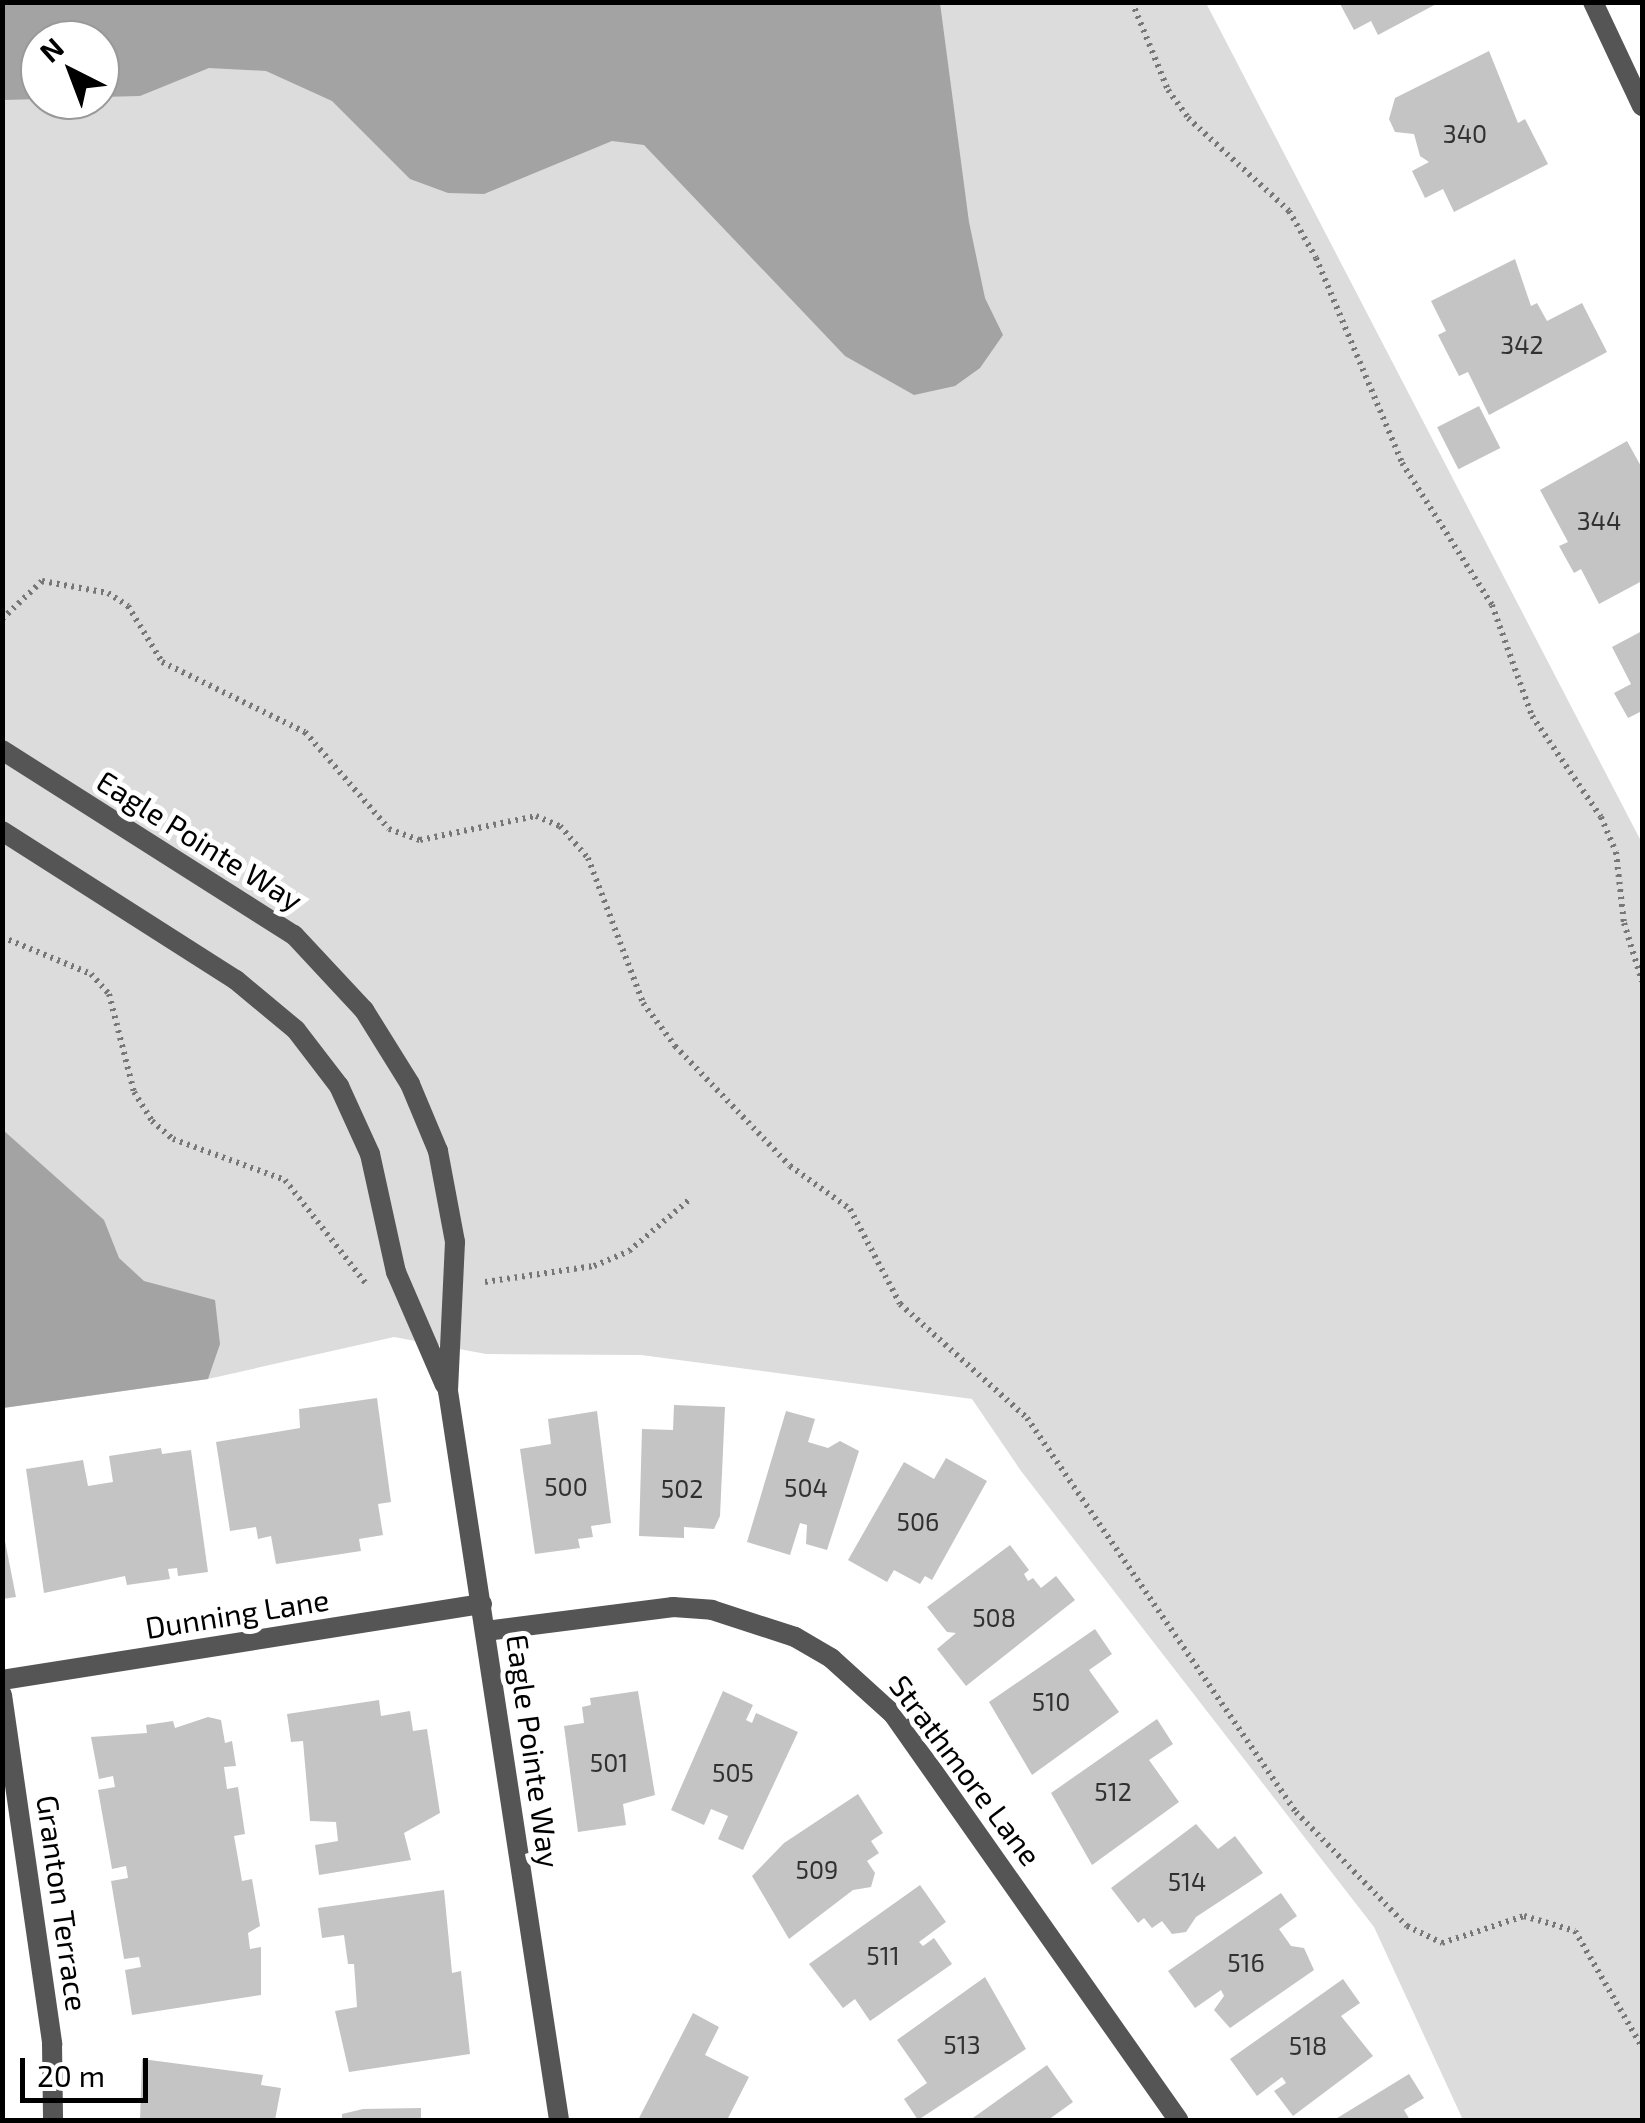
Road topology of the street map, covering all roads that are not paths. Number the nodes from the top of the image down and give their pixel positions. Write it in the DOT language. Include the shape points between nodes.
graph roads {
  1 [pos="1593,2"];
  2 [pos="1642,106"];
  3 [pos="2,750"];
  4 [pos="2,832"];
  5 [pos="448,1391"];
  6 [pos="482,1604"];
  7 [pos="486,1631"];
  8 [pos="2,1680"];
  9 [pos="2,1695"];
  10 [pos="53,2120"];
  11 [pos="558,2120"];
  12 [pos="1178,2120"];
  1 -- 2 [label="street"];
  3 -- 5 [label="street, Eagle Pointe Way" via="294,935 364,1010 410,1084 438,1152 455,1242"];
  4 -- 5 [label="street, Eagle Pointe Way" via="236,980 296,1030 339,1086 370,1154 404,1290"];
  5 -- 6 [label="street, Eagle Pointe Way"];
  6 -- 7 [label="street, Eagle Pointe Way"];
  6 -- 8 [label="street, Dunning Lane"];
  7 -- 11 [label="street, Eagle Pointe Way"];
  7 -- 12 [label="street, Strathmore Lane" via="673,1608 712,1610 757,1621 832,1658 893,1714"];
  9 -- 10 [label="street, Granton Terrace" via="52,2044"];
}
